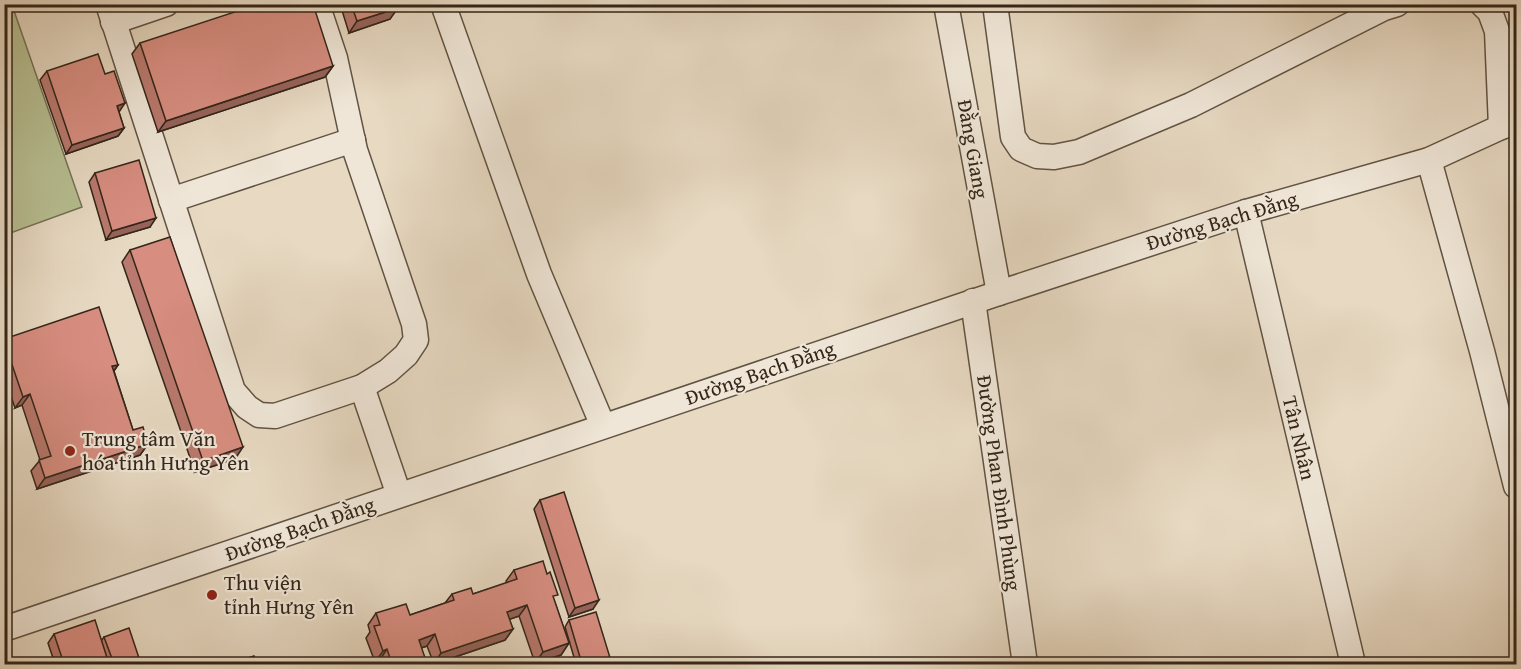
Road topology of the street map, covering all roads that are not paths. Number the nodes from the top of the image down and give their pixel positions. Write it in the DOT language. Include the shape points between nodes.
graph roads {
  1 [pos="166,4"];
  2 [pos="317,4"];
  3 [pos="443,4"];
  4 [pos="946,4"];
  5 [pos="995,4"];
  6 [pos="1397,4"];
  7 [pos="1482,4"];
  8 [pos="111,13"];
  9 [pos="1511,128"];
  10 [pos="353,140"];
  11 [pos="1429,160"];
  12 [pos="171,200"];
  13 [pos="1246,212"];
  14 [pos="999,293"];
  15 [pos="973,301"];
  16 [pos="363,387"];
  17 [pos="603,426"];
  18 [pos="1516,486"];
  19 [pos="399,495"];
  20 [pos="4,628"];
  21 [pos="1025,664"];
  22 [pos="1353,664"];
  1 -- 8 [label="street"];
  2 -- 10 [label="street" via="335,58"];
  3 -- 17 [label="street" via="539,274"];
  4 -- 14 [label="street, Đằng Giang"];
  5 -- 6 [label="street" via="1013,137 1021,149 1036,156 1054,157 1079,152 1191,105"];
  7 -- 9 [label="street" via="1490,12 1497,31"];
  8 -- 12 [label="street" via="134,48"];
  9 -- 11 [label="street, Đường Bạch Đằng"];
  10 -- 12 [label="street"];
  10 -- 16 [label="street" via="416,340 394,366"];
  11 -- 13 [label="street, Đường Bạch Đằng"];
  11 -- 18 [label="street"];
  12 -- 16 [label="street" via="233,391 247,407 259,415 275,416"];
  13 -- 14 [label="street, Đường Bạch Đằng"];
  13 -- 22 [label="street, Tân Nhân"];
  14 -- 15 [label="street, Đường Bạch Đằng"];
  15 -- 17 [label="street, Đường Bạch Đằng"];
  15 -- 21 [label="street, Đường Phan Đình Phùng"];
  16 -- 19 [label="street"];
  17 -- 19 [label="street, Đường Bạch Đằng"];
  19 -- 20 [label="street, Đường Bạch Đằng"];
}
